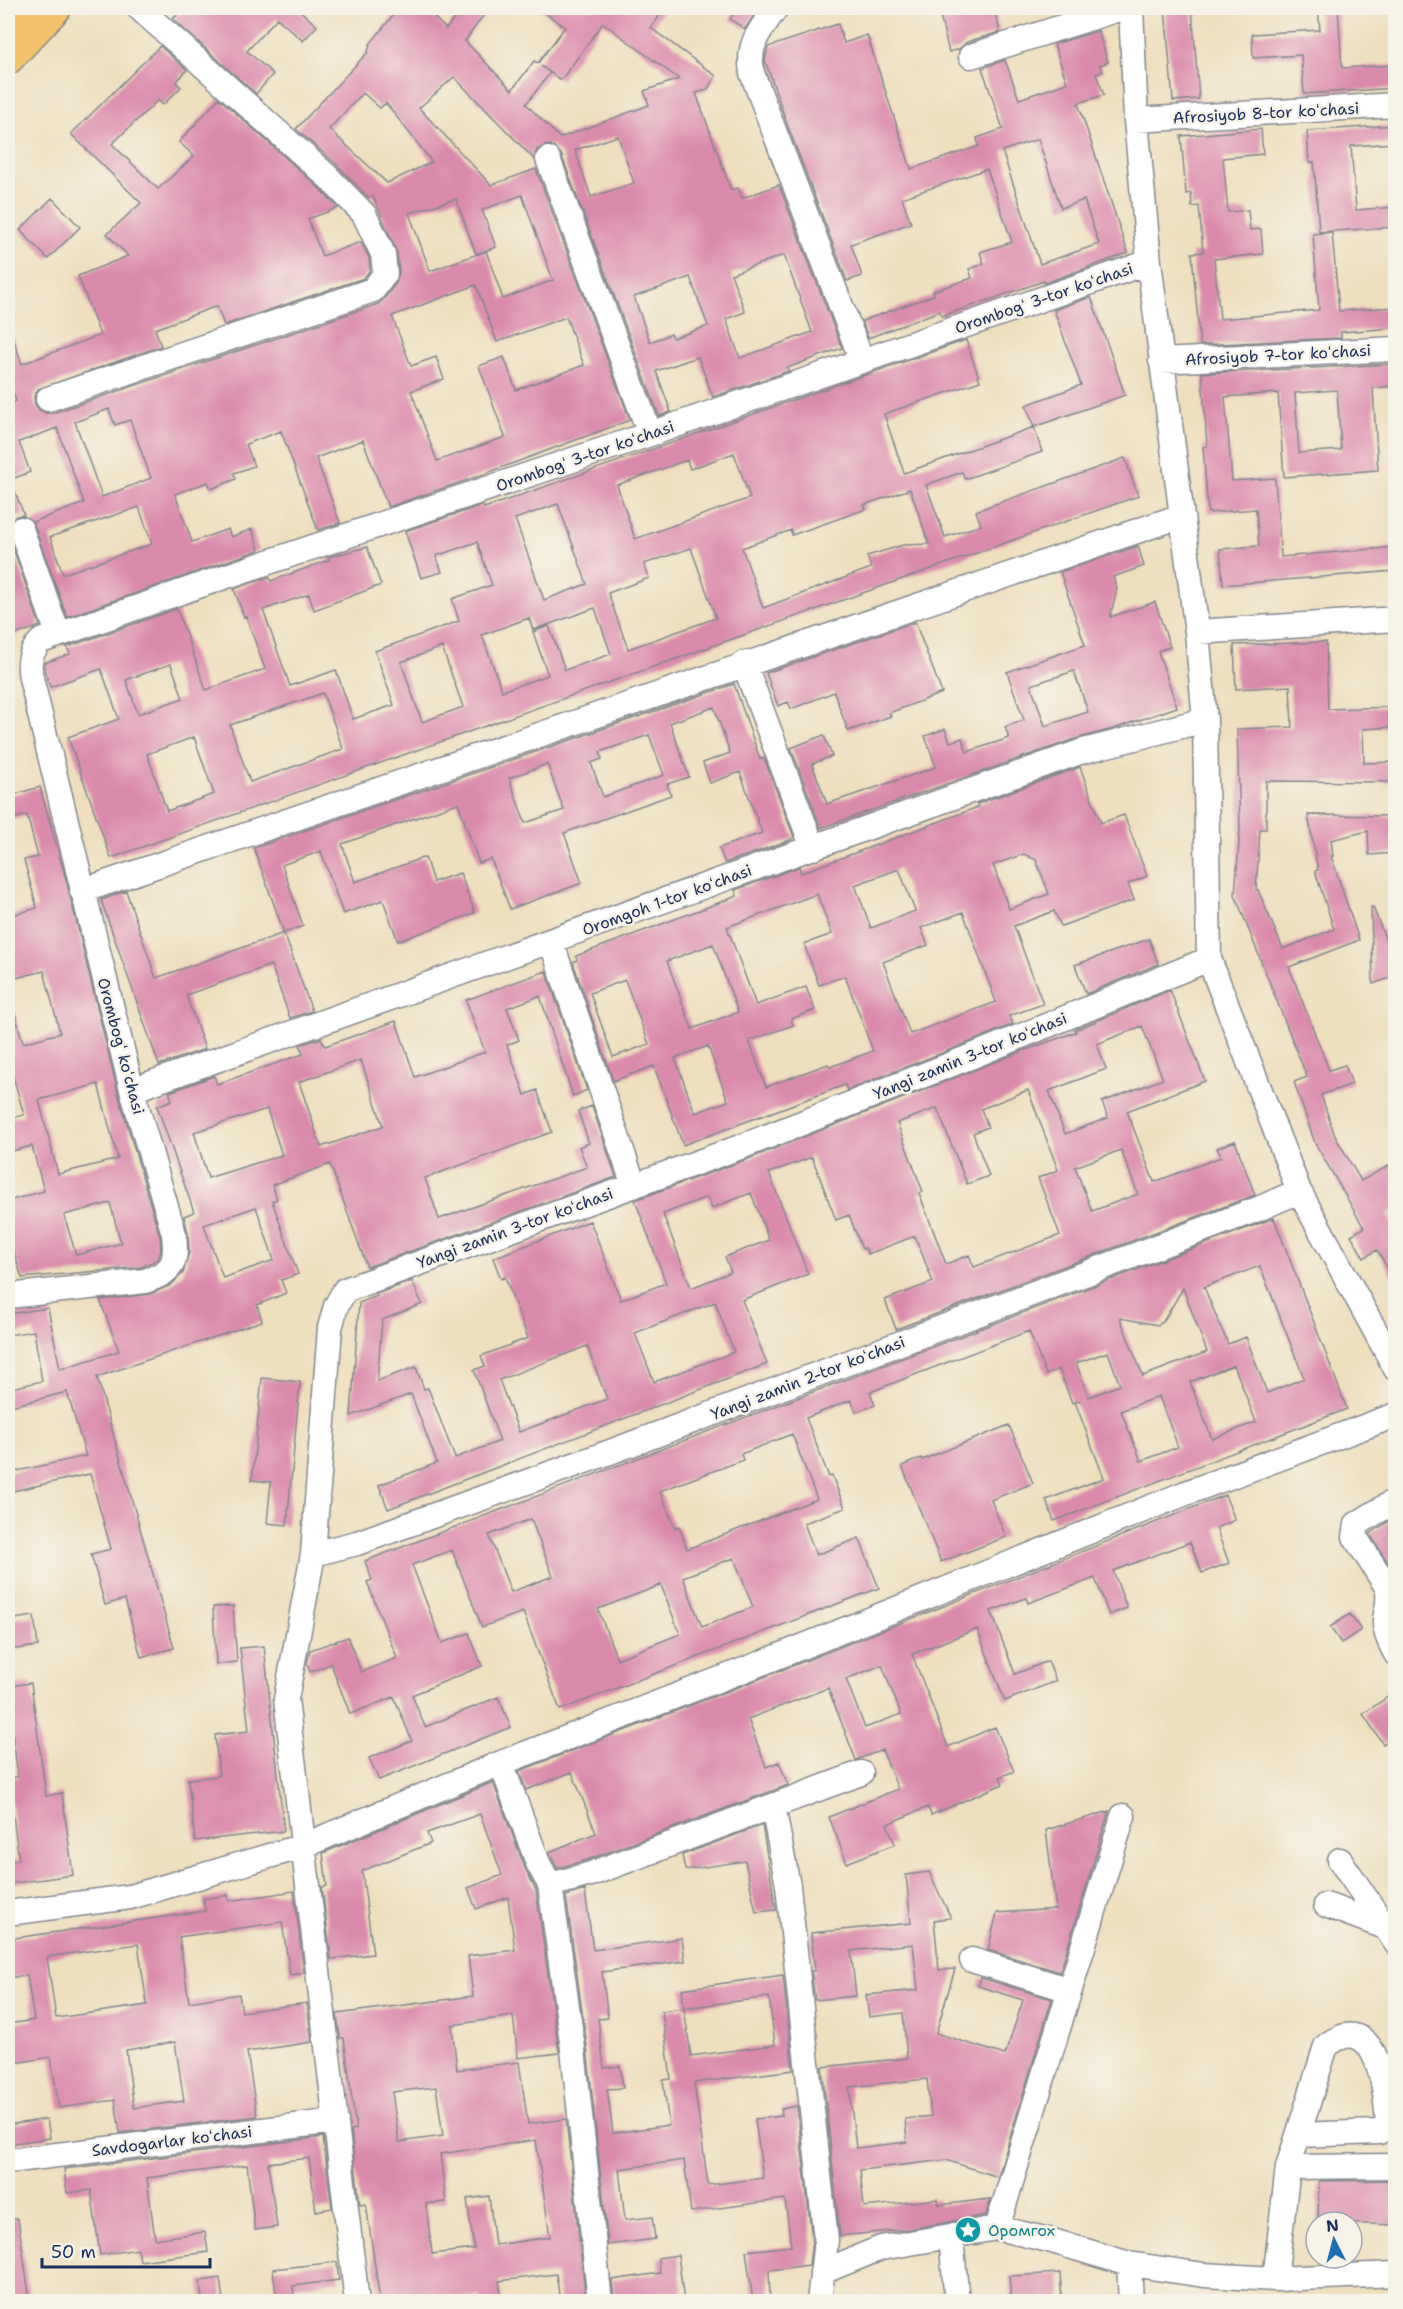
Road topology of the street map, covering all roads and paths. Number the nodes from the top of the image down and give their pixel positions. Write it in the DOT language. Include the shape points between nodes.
graph roads {
  1 [pos="25,8"];
  2 [pos="56,8"];
  3 [pos="139,8"];
  4 [pos="776,8"];
  5 [pos="1122,8"];
  6 [pos="1131,8"];
  7 [pos="8,25"];
  8 [pos="971,56"];
  9 [pos="8,59"];
  10 [pos="1395,105"];
  11 [pos="1136,120"];
  12 [pos="548,159"];
  13 [pos="1149,262"];
  14 [pos="1395,349"];
  15 [pos="862,361"];
  16 [pos="1161,361"];
  17 [pos="48,399"];
  18 [pos="650,434"];
  19 [pos="1181,516"];
  20 [pos="21,529"];
  21 [pos="1395,619"];
  22 [pos="1197,632"];
  23 [pos="58,634"];
  24 [pos="30,659"];
  25 [pos="744,663"];
  26 [pos="1205,720"];
  27 [pos="813,848"];
  28 [pos="82,891"];
  29 [pos="551,941"];
  30 [pos="1209,959"];
  31 [pos="132,1090"];
  32 [pos="634,1186"];
  33 [pos="1299,1191"];
  34 [pos="8,1296"];
  35 [pos="1395,1369"];
  36 [pos="1395,1415"];
  37 [pos="1395,1500"];
  38 [pos="313,1554"];
  39 [pos="1395,1654"];
  40 [pos="501,1763"];
  41 [pos="861,1773"];
  42 [pos="773,1806"];
  43 [pos="1123,1816"];
  44 [pos="303,1846"];
  45 [pos="1340,1860"];
  46 [pos="550,1885"];
  47 [pos="1326,1905"];
  48 [pos="8,1913"];
  49 [pos="1390,1935"];
  50 [pos="972,1960"];
  51 [pos="1070,1990"];
  52 [pos="336,2121"];
  53 [pos="1299,2135"];
  54 [pos="8,2161"];
  55 [pos="1395,2166"];
  56 [pos="1287,2167"];
  57 [pos="997,2228"];
  58 [pos="951,2236"];
  59 [pos="1129,2264"];
  60 [pos="822,2272"];
  61 [pos="1395,2274"];
  62 [pos="1275,2279"];
  63 [pos="357,2301"];
  64 [pos="600,2301"];
  65 [pos="819,2301"];
  66 [pos="957,2301"];
  67 [pos="1131,2301"];
  1 -- 7 [label="main road"];
  2 -- 9 [label="main road"];
  3 -- 17 [label="street" via="327,176 364,214 383,254 385,274 373,290"];
  4 -- 15 [label="street" via="752,44 752,73"];
  5 -- 8 [label="street"];
  6 -- 11 [label="street"];
  10 -- 11 [label="street, Afrosiyob 8-tor koʻchasi"];
  11 -- 13 [label="street"];
  12 -- 18 [label="street"];
  13 -- 15 [label="street, Orombogʻ 3-tor koʻchasi"];
  13 -- 16 [label="street"];
  14 -- 16 [label="street, Afrosiyob 7-tor koʻchasi"];
  15 -- 18 [label="street, Orombogʻ 3-tor koʻchasi"];
  16 -- 19 [label="street"];
  18 -- 23 [label="street, Orombogʻ 3-tor koʻchasi"];
  19 -- 22 [label="street"];
  19 -- 25 [label="street"];
  20 -- 23 [label="street"];
  21 -- 22 [label="street"];
  22 -- 26 [label="street"];
  23 -- 24 [label="street, Orombogʻ 3-tor koʻchasi" via="33,648"];
  24 -- 28 [label="street, Orombogʻ koʻchasi" via="31,678"];
  25 -- 27 [label="street"];
  25 -- 28 [label="street"];
  26 -- 27 [label="street, Oromgoh 1-tor koʻchasi" via="1080,752"];
  26 -- 30 [label="street"];
  27 -- 29 [label="street, Oromgoh 1-tor koʻchasi"];
  28 -- 31 [label="street, Orombogʻ koʻchasi"];
  29 -- 31 [label="street, Oromgoh 1-tor koʻchasi"];
  29 -- 32 [label="street"];
  30 -- 32 [label="street, Yangi zamin 3-tor koʻchasi"];
  30 -- 33 [label="street"];
  31 -- 34 [label="street, Orombogʻ koʻchasi" via="174,1234 176,1254 172,1266 161,1276 146,1281"];
  32 -- 38 [label="street, Yangi zamin 3-tor koʻchasi" via="345,1290 330,1328"];
  33 -- 35 [label="street"];
  33 -- 38 [label="street, Yangi zamin 2-tor koʻchasi" via="610,1452 357,1543"];
  36 -- 40 [label="street" via="1186,1493"];
  37 -- 39 [label="street" via="1357,1524 1355,1530 1387,1587 1390,1597 1386,1628"];
  38 -- 44 [label="street, Yangi zamin 3-tor koʻchasi" via="286,1699"];
  40 -- 44 [label="street"];
  40 -- 46 [label="street"];
  41 -- 42 [label="street"];
  42 -- 46 [label="street" via="591,1874"];
  42 -- 60 [label="street" via="788,1886 826,2240"];
  43 -- 51 [label="street"];
  44 -- 48 [label="street" via="130,1897"];
  44 -- 52 [label="street"];
  45 -- 49 [label="street"];
  46 -- 64 [label="street" via="573,2049"];
  47 -- 49 [label="street"];
  50 -- 51 [label="street"];
  51 -- 57 [label="street"];
  52 -- 54 [label="street, Savdogarlar koʻchasi"];
  52 -- 63 [label="street"];
  53 -- 53 [label="street" via="1326,2046 1338,2037 1363,2038 1371,2046 1380,2070 1388,2125 1379,2132"];
  53 -- 56 [label="street"];
  55 -- 56 [label="street"];
  56 -- 62 [label="street"];
  57 -- 58 [label="street"];
  57 -- 59 [label="street"];
  58 -- 60 [label="street" via="881,2248"];
  58 -- 66 [label="street"];
  59 -- 62 [label="street" via="1204,2275"];
  59 -- 67 [label="street"];
  60 -- 65 [label="street"];
  61 -- 62 [label="street"];
}
